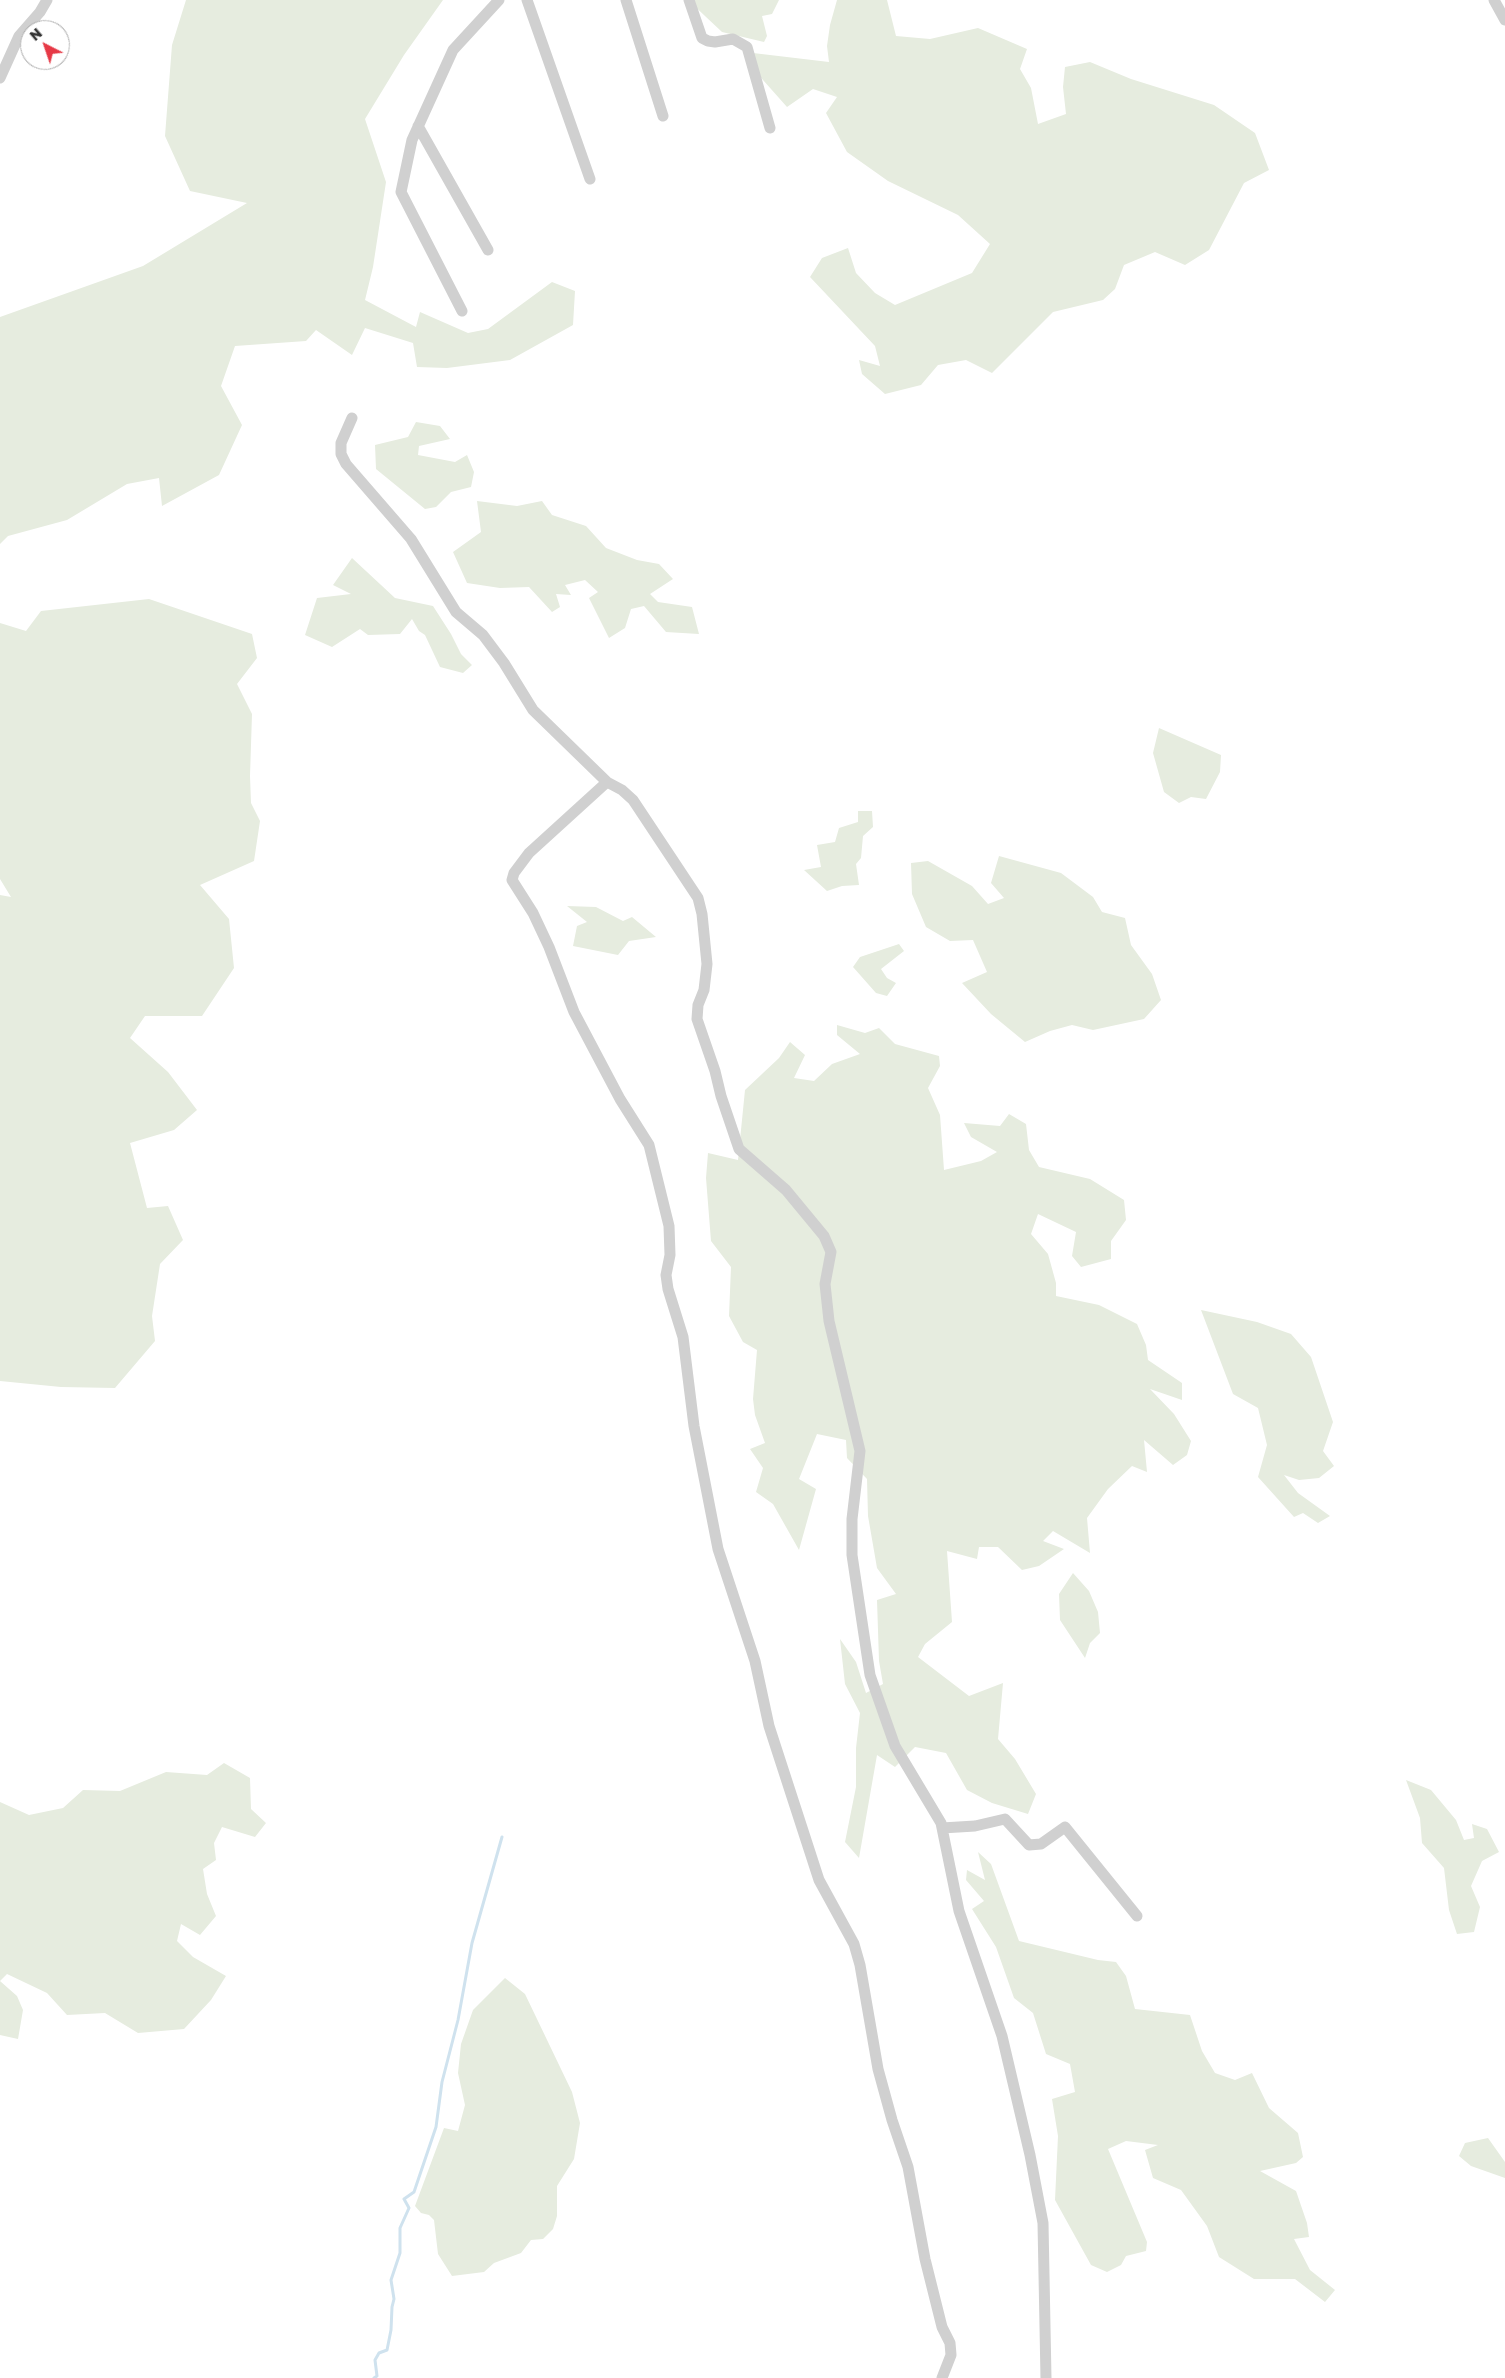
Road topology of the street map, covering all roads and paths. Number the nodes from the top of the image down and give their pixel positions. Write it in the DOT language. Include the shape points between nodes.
graph roads {
  1 [pos="47,0"];
  2 [pos="499,0"];
  3 [pos="528,0"];
  4 [pos="626,0"];
  5 [pos="689,0"];
  6 [pos="1494,0"];
  7 [pos="1505,20"];
  8 [pos="0,78"];
  9 [pos="663,116"];
  10 [pos="418,126"];
  11 [pos="770,128"];
  12 [pos="590,179"];
  13 [pos="488,250"];
  14 [pos="462,311"];
  15 [pos="352,418"];
  16 [pos="607,782"];
  17 [pos="942,1828"];
  18 [pos="1137,1916"];
  19 [pos="942,2378"];
  20 [pos="1046,2378"];
  1 -- 8 [label="street" via="19,36"];
  2 -- 10 [label="street" via="453,50"];
  3 -- 12 [label="street"];
  4 -- 9 [label="street"];
  5 -- 11 [label="street" via="702,38 716,42 733,39 746,47"];
  6 -- 7 [label="street"];
  10 -- 13 [label="street"];
  10 -- 14 [label="street" via="401,192"];
  15 -- 16 [label="street" via="341,442 341,454 346,464 411,539 456,612 483,635 533,710"];
  16 -- 17 [label="street" via="633,800 698,898 708,964 697,1019 739,1148 786,1190 824,1236 831,1252 825,1284 829,1321 860,1451 852,1519 852,1555 870,1675 895,1746 930,1801"];
  16 -- 19 [label="street" via="530,853 512,880 549,946 574,1012 620,1099 650,1145 669,1226 668,1289 683,1337 694,1426 718,1549 755,1661 769,1726 819,1880 847,1931 860,1965 878,2070 908,2167 925,2258 942,2327 950,2343 951,2355"];
  17 -- 18 [label="street" via="975,1826 1004,1819 1029,1845 1040,1844 1065,1827"];
  17 -- 20 [label="street" via="959,1912 1002,2036 1043,2223"];
}
